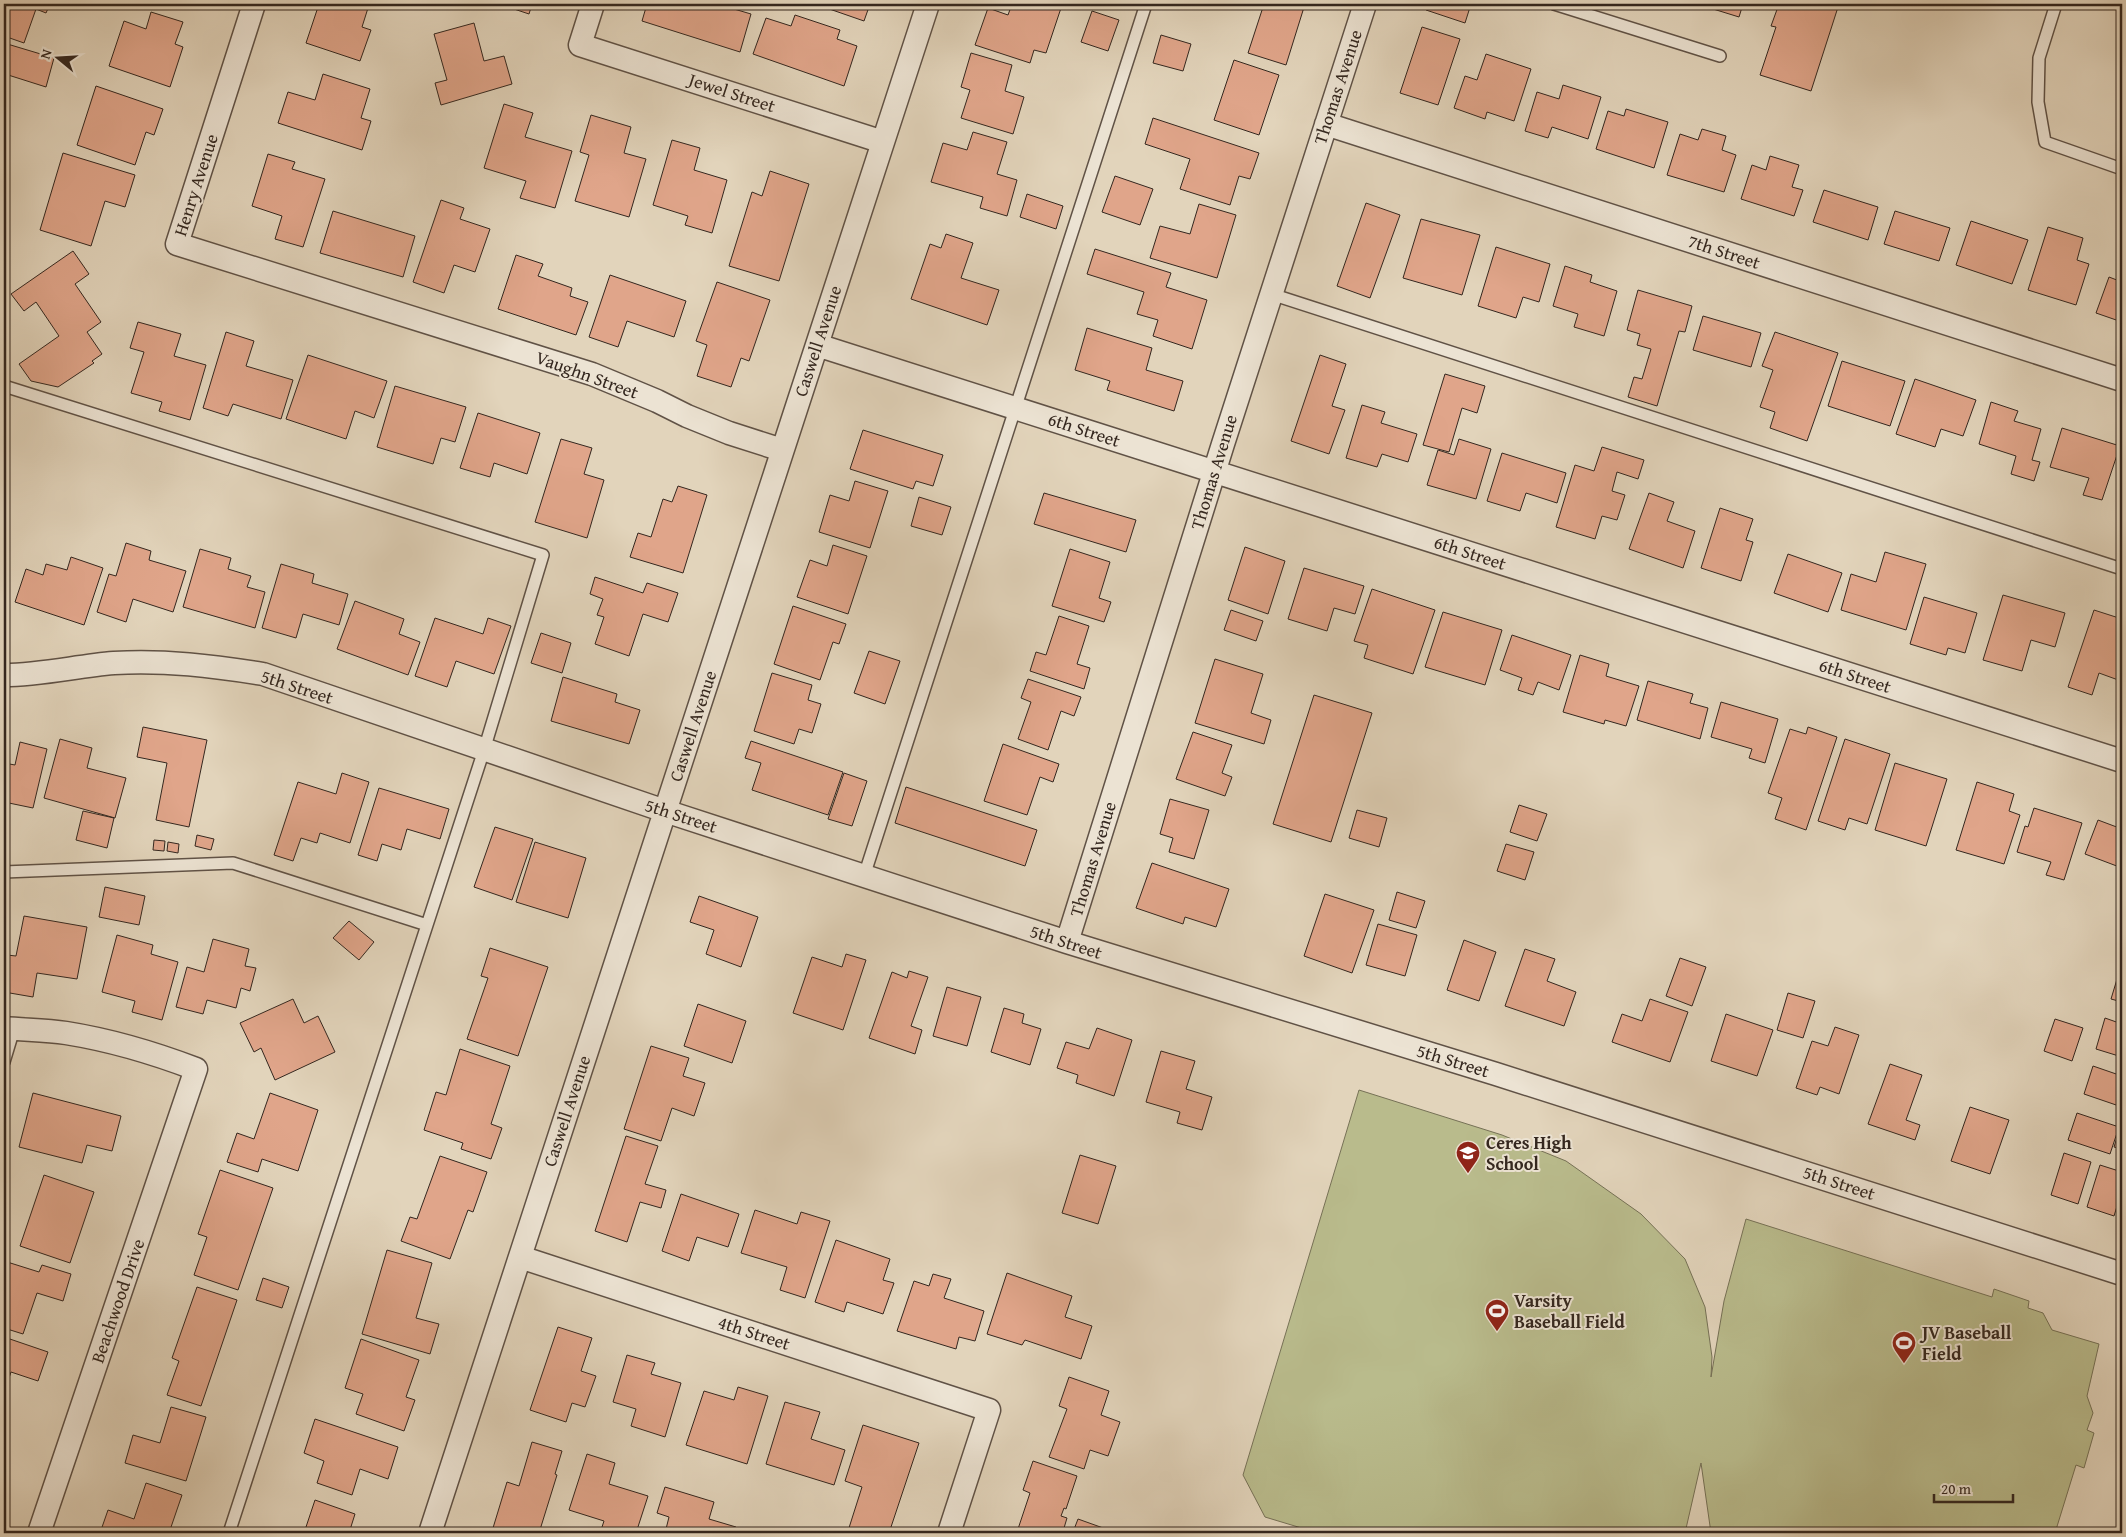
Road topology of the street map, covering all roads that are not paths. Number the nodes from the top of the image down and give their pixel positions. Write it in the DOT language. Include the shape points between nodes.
graph roads {
  1 [pos="254,4"];
  2 [pos="593,4"];
  3 [pos="928,4"];
  4 [pos="1146,4"];
  5 [pos="1365,4"];
  6 [pos="1554,4"];
  7 [pos="2056,4"];
  8 [pos="1720,56"];
  9 [pos="1326,124"];
  10 [pos="883,142"];
  11 [pos="2122,169"];
  12 [pos="1271,294"];
  13 [pos="387,310"];
  14 [pos="817,345"];
  15 [pos="2122,380"];
  16 [pos="4,386"];
  17 [pos="1016,409"];
  18 [pos="782,450"];
  19 [pos="1214,472"];
  20 [pos="2122,569"];
  21 [pos="4,675"];
  22 [pos="484,750"];
  23 [pos="2122,761"];
  24 [pos="665,811"];
  25 [pos="4,872"];
  26 [pos="864,876"];
  27 [pos="427,925"];
  28 [pos="1067,942"];
  29 [pos="9,1029"];
  30 [pos="4,1062"];
  31 [pos="520,1257"];
  32 [pos="2122,1274"];
  33 [pos="39,1533"];
  34 [pos="229,1533"];
  35 [pos="430,1533"];
  36 [pos="949,1533"];
  1 -- 13 [label="street, Henry Avenue" via="177,244"];
  2 -- 10 [label="street, Jewel Street" via="580,45"];
  3 -- 10 [label="street, Caswell Avenue"];
  4 -- 17 [label="lane"];
  5 -- 9 [label="street, Thomas Avenue"];
  6 -- 8 [label="lane"];
  7 -- 11 [label="lane" via="2039,58 2038,102 2045,142"];
  9 -- 12 [label="street, Thomas Avenue"];
  9 -- 15 [label="street, 7th Street"];
  10 -- 14 [label="street, Caswell Avenue"];
  12 -- 19 [label="street, Thomas Avenue"];
  12 -- 20 [label="lane"];
  13 -- 18 [label="street, Vaughn Street" via="592,374 657,400 687,416"];
  14 -- 17 [label="street, 6th Street"];
  14 -- 18 [label="street, Caswell Avenue"];
  16 -- 22 [label="lane" via="543,554"];
  17 -- 19 [label="street, 6th Street"];
  17 -- 26 [label="lane"];
  18 -- 24 [label="street, Caswell Avenue"];
  19 -- 23 [label="street, 6th Street"];
  19 -- 28 [label="street, Thomas Avenue"];
  21 -- 22 [label="street, 5th Street" via="114,663 202,664 263,674"];
  22 -- 24 [label="street, 5th Street"];
  22 -- 27 [label="lane"];
  24 -- 26 [label="street, 5th Street"];
  24 -- 31 [label="street, Caswell Avenue"];
  25 -- 27 [label="lane" via="233,863"];
  26 -- 28 [label="street, 5th Street"];
  27 -- 34 [label="lane"];
  28 -- 32 [label="street, 5th Street" via="1496,1074"];
  29 -- 30 [label="lane"];
  29 -- 33 [label="street, Beachwood Drive" via="103,1040 196,1069"];
  31 -- 35 [label="street, Caswell Avenue"];
  31 -- 36 [label="street, 4th Street" via="989,1410"];
}
